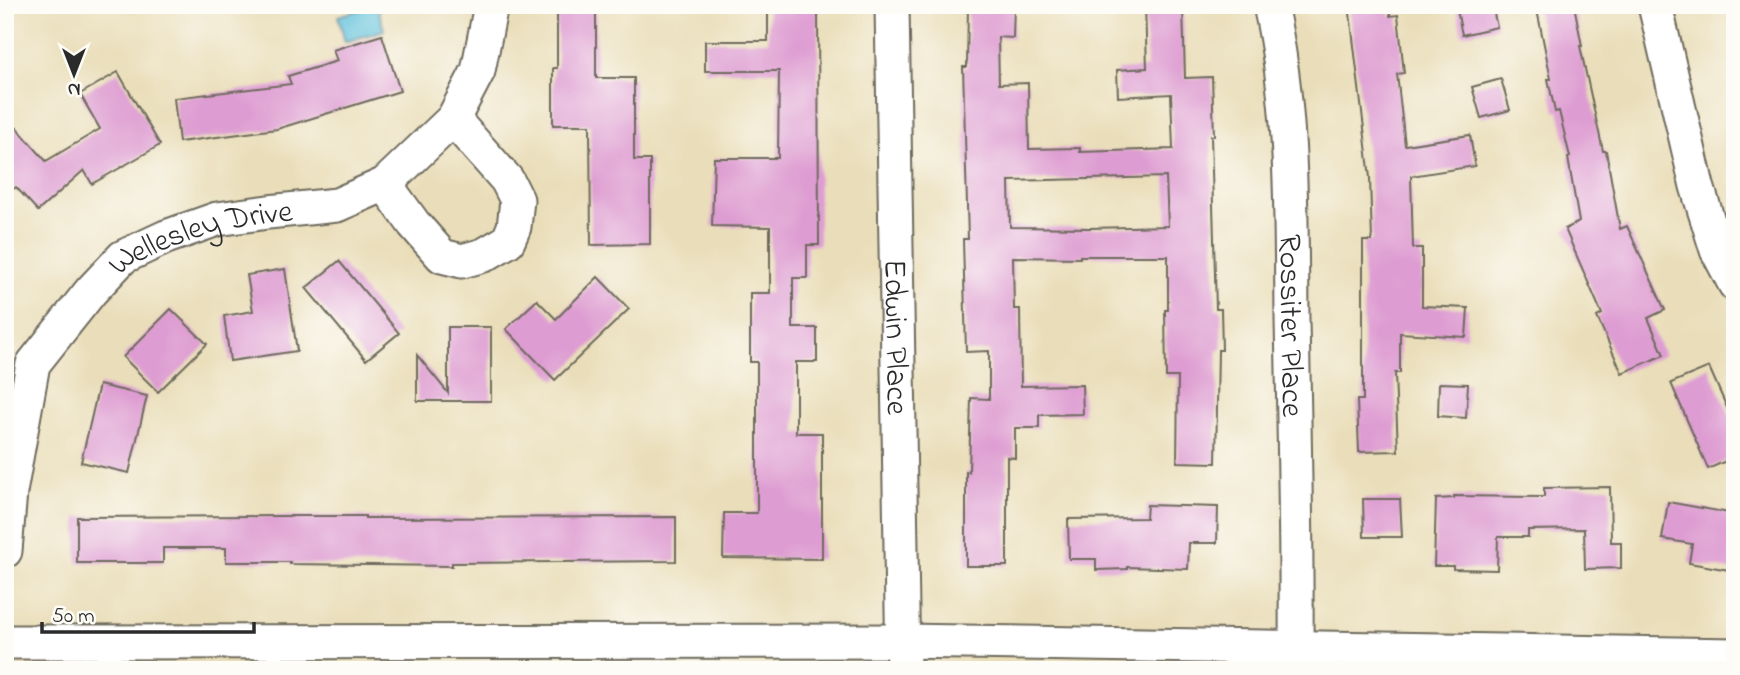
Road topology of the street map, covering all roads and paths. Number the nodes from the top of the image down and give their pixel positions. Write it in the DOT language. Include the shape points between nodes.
graph roads {
  1 [pos="491,5"];
  2 [pos="892,5"];
  3 [pos="1270,5"];
  4 [pos="1655,5"];
  5 [pos="453,119"];
  6 [pos="385,184"];
  7 [pos="1735,284"];
  8 [pos="5,551"];
  9 [pos="5,642"];
  10 [pos="1296,647"];
  11 [pos="903,655"];
  12 [pos="1735,655"];
  1 -- 5 [label="street, Wellesley Drive" via="478,71"];
  2 -- 11 [label="street, Edwin Place"];
  3 -- 10 [label="street, Rossiter Place" via="1291,195"];
  4 -- 7 [label="street" via="1697,186 1717,250"];
  5 -- 6 [label="street, Wellesley Drive"];
  5 -- 6 [label="street" via="507,180 517,200 508,241 462,261 442,256"];
  6 -- 8 [label="street, Wellesley Drive" via="337,205 217,219 123,257 33,365 10,492"];
  9 -- 11 [label="street"];
  10 -- 11 [label="street"];
  10 -- 12 [label="street"];
}
